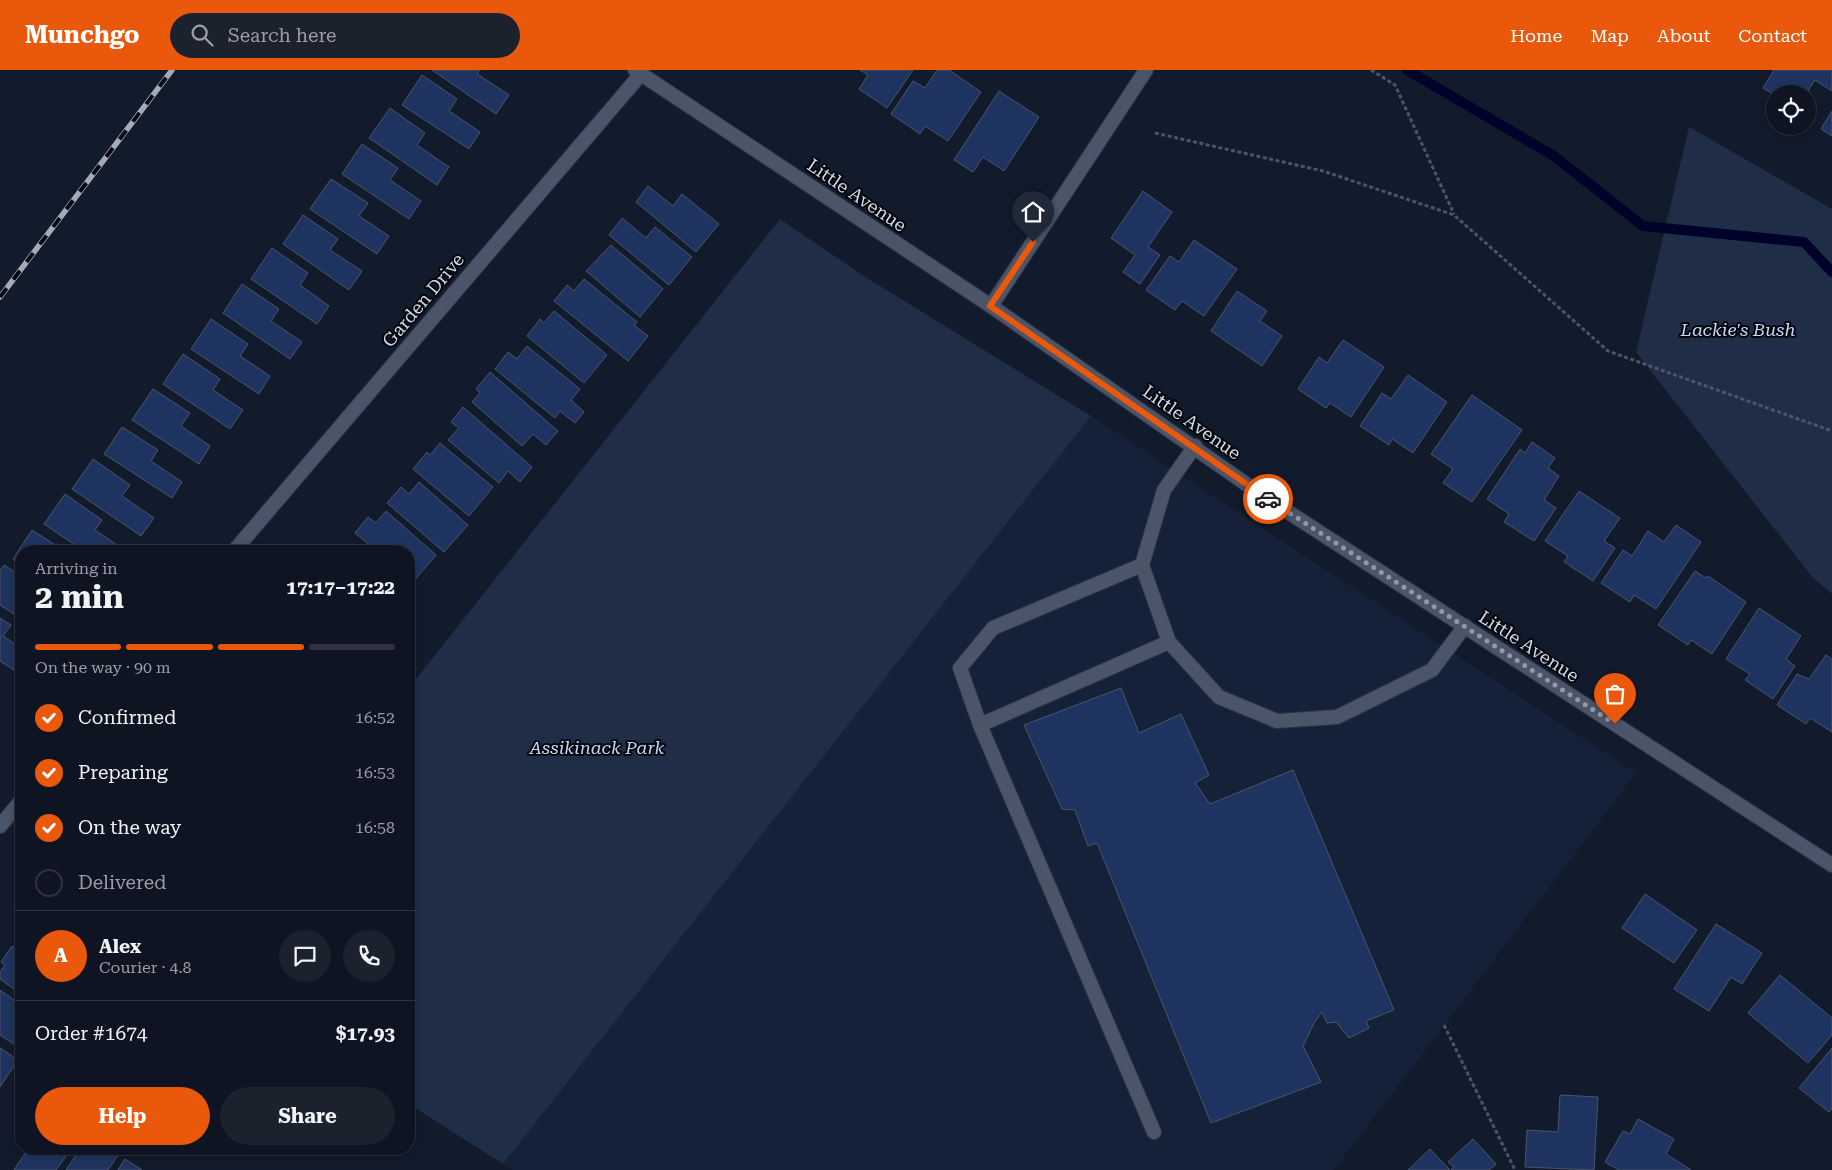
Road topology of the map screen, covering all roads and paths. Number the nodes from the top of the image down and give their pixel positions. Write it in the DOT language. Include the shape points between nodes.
graph roads {
  1 [pos="1146,70"];
  2 [pos="1371,70"];
  3 [pos="638,72"];
  4 [pos="1155,133"];
  5 [pos="1454,215"];
  6 [pos="990,306"];
  7 [pos="1832,431"];
  8 [pos="1195,446"];
  9 [pos="239,545"];
  10 [pos="1142,565"];
  11 [pos="1465,626"];
  12 [pos="1169,642"];
  13 [pos="980,725"];
  14 [pos="15,808"];
  15 [pos="0,826"];
  16 [pos="1832,865"];
  17 [pos="1444,1025"];
  18 [pos="1154,1132"];
  19 [pos="1515,1170"];
  1 -- 6 [label="street"];
  2 -- 5 [label="path" via="1395,85"];
  3 -- 6 [label="street, Little Avenue"];
  3 -- 9 [label="street, Garden Drive"];
  4 -- 5 [label="path" via="1323,170"];
  5 -- 7 [label="path" via="1608,351"];
  6 -- 8 [label="street, Little Avenue"];
  8 -- 10 [label="street" via="1164,490"];
  8 -- 11 [label="street, Little Avenue" via="1259,493"];
  10 -- 12 [label="street"];
  10 -- 13 [label="street" via="993,628 960,668"];
  11 -- 12 [label="street" via="1432,670 1393,690 1337,717 1277,721 1219,697"];
  11 -- 16 [label="street, Little Avenue"];
  12 -- 13 [label="street"];
  13 -- 18 [label="street"];
  14 -- 15 [label="street"];
  17 -- 19 [label="path"];
}
